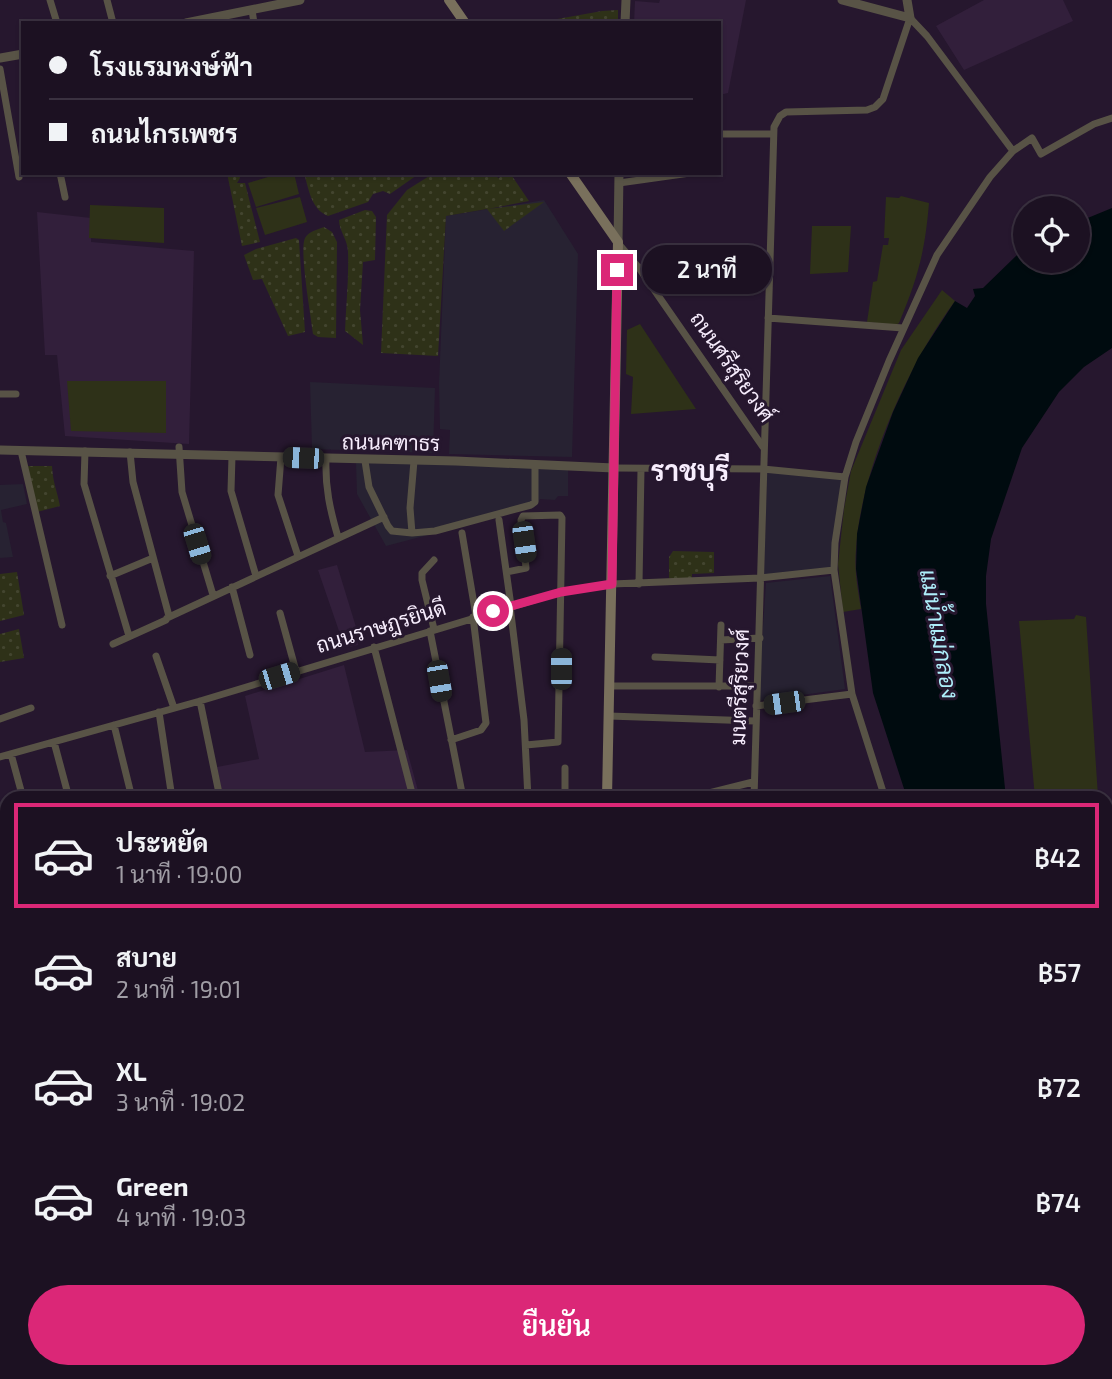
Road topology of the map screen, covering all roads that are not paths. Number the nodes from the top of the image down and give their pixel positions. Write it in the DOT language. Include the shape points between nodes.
graph roads {
  1 [pos="50,0"];
  2 [pos="107,0"];
  3 [pos="300,0"];
  4 [pos="449,0"];
  5 [pos="626,0"];
  6 [pos="842,0"];
  7 [pos="906,0"];
  8 [pos="272,3"];
  9 [pos="252,10"];
  10 [pos="910,18"];
  11 [pos="56,21"];
  12 [pos="112,21"];
  13 [pos="196,21"];
  14 [pos="254,21"];
  15 [pos="464,21"];
  16 [pos="625,21"];
  17 [pos="21,54"];
  18 [pos="0,58"];
  19 [pos="0,69"];
  20 [pos="1112,118"];
  21 [pos="721,134"];
  22 [pos="772,134"];
  23 [pos="1013,151"];
  24 [pos="61,175"];
  25 [pos="570,175"];
  26 [pos="662,175"];
  27 [pos="19,177"];
  28 [pos="619,178"];
  29 [pos="65,197"];
  30 [pos="618,242"];
  31 [pos="768,255"];
  32 [pos="639,268"];
  33 [pos="768,318"];
  34 [pos="903,328"];
  35 [pos="0,394"];
  36 [pos="16,394"];
  37 [pos="764,447"];
  38 [pos="0,450"];
  39 [pos="179,450"];
  40 [pos="21,451"];
  41 [pos="85,451"];
  42 [pos="130,452"];
  43 [pos="232,456"];
  44 [pos="281,457"];
  45 [pos="326,459"];
  46 [pos="365,461"];
  47 [pos="414,461"];
  48 [pos="535,466"];
  49 [pos="614,468"];
  50 [pos="641,469"];
  51 [pos="763,469"];
  52 [pos="845,477"];
  53 [pos="384,517"];
  54 [pos="499,520"];
  55 [pos="412,533"];
  56 [pos="462,533"];
  57 [pos="338,537"];
  58 [pos="298,556"];
  59 [pos="153,558"];
  60 [pos="433,560"];
  61 [pos="834,570"];
  62 [pos="507,572"];
  63 [pos="110,576"];
  64 [pos="256,576"];
  65 [pos="760,578"];
  66 [pos="612,584"];
  67 [pos="639,584"];
  68 [pos="232,587"];
  69 [pos="561,592"];
  70 [pos="213,595"];
  71 [pos="510,606"];
  72 [pos="280,612"];
  73 [pos="475,616"];
  74 [pos="167,618"];
  75 [pos="62,625"];
  76 [pos="721,625"];
  77 [pos="432,630"];
  78 [pos="129,636"];
  79 [pos="760,638"];
  80 [pos="721,640"];
  81 [pos="113,644"];
  82 [pos="374,647"];
  83 [pos="250,655"];
  84 [pos="156,656"];
  85 [pos="654,657"];
  86 [pos="720,660"];
  87 [pos="296,671"];
  88 [pos="609,686"];
  89 [pos="756,686"];
  90 [pos="719,687"];
  91 [pos="852,694"];
  92 [pos="200,701"];
  93 [pos="756,706"];
  94 [pos="31,708"];
  95 [pos="174,708"];
  96 [pos="159,712"];
  97 [pos="609,716"];
  98 [pos="0,719"];
  99 [pos="755,721"];
  100 [pos="114,724"];
  101 [pos="451,740"];
  102 [pos="54,742"];
  103 [pos="526,745"];
  104 [pos="11,754"];
  105 [pos="0,758"];
  106 [pos="565,768"];
  107 [pos="753,782"];
  108 [pos="21,791"];
  109 [pos="67,791"];
  110 [pos="130,791"];
  111 [pos="171,791"];
  112 [pos="219,791"];
  113 [pos="411,791"];
  114 [pos="462,791"];
  115 [pos="528,791"];
  116 [pos="565,791"];
  117 [pos="607,791"];
  118 [pos="717,791"];
  119 [pos="754,791"];
  120 [pos="884,791"];
  1 -- 11 [label="street"];
  2 -- 12 [label="street"];
  3 -- 8 [label="street"];
  4 -- 15 [label="main road"];
  5 -- 16 [label="street"];
  6 -- 10 [label="street"];
  7 -- 10 [label="street"];
  8 -- 9 [label="street"];
  9 -- 13 [label="street"];
  9 -- 14 [label="street"];
  10 -- 22 [label="street" via="883,99 875,107 786,113"];
  10 -- 23 [label="street"];
  17 -- 18 [label="street"];
  19 -- 27 [label="street"];
  20 -- 23 [label="street" via="1041,154 1032,138"];
  21 -- 22 [label="street"];
  22 -- 31 [label="street, มนตรีสุริยวงศ์"];
  23 -- 34 [label="street" via="937,255"];
  24 -- 29 [label="street"];
  25 -- 30 [label="main road, ถนนศรีสุริยวงศ์"];
  26 -- 28 [label="street"];
  28 -- 30 [label="street"];
  30 -- 32 [label="street, ถนนศรีสุริยวงศ์"];
  30 -- 49 [label="main road"];
  31 -- 32 [label="street"];
  31 -- 33 [label="street, มนตรีสุริยวงศ์"];
  32 -- 37 [label="street, ถนนศรีสุริยวงศ์"];
  33 -- 34 [label="street"];
  33 -- 37 [label="street, มนตรีสุริยวงศ์"];
  34 -- 52 [label="street"];
  35 -- 36 [label="street"];
  37 -- 51 [label="street, มนตรีสุริยวงศ์"];
  38 -- 40 [label="street, ถนนคฑาธร"];
  39 -- 42 [label="street, ถนนคฑาธร"];
  39 -- 43 [label="street, ถนนคฑาธร"];
  39 -- 70 [label="street" via="182,492"];
  40 -- 41 [label="street, ถนนคฑาธร"];
  40 -- 75 [label="street"];
  41 -- 42 [label="street, ถนนคฑาธร"];
  41 -- 63 [label="street" via="84,484"];
  42 -- 59 [label="street"];
  43 -- 44 [label="street, ถนนคฑาธร"];
  43 -- 64 [label="street" via="231,491"];
  44 -- 45 [label="street, ถนนคฑาธร"];
  44 -- 58 [label="street" via="278,495"];
  45 -- 46 [label="street, ถนนคฑาธร"];
  45 -- 57 [label="street" via="326,494"];
  46 -- 47 [label="street, ถนนคฑาธร"];
  46 -- 53 [label="street" via="369,486"];
  47 -- 48 [label="street, ถนนคฑาธร"];
  47 -- 55 [label="street"];
  48 -- 49 [label="street, ถนนคฑาธร"];
  48 -- 55 [label="street" via="536,497 531,505"];
  49 -- 50 [label="street"];
  49 -- 66 [label="main road"];
  50 -- 51 [label="street"];
  50 -- 67 [label="street"];
  51 -- 52 [label="street"];
  51 -- 65 [label="street, มนตรีสุริยวงศ์"];
  52 -- 61 [label="street"];
  53 -- 55 [label="street" via="392,531"];
  53 -- 57 [label="street"];
  54 -- 62 [label="street"];
  56 -- 73 [label="street"];
  57 -- 58 [label="street"];
  58 -- 64 [label="street"];
  59 -- 63 [label="street"];
  59 -- 74 [label="street"];
  60 -- 77 [label="street" via="422,573"];
  61 -- 65 [label="street, ถนนราษฎรยินดี"];
  61 -- 91 [label="street"];
  62 -- 69 [label="street" via="526,568 523,516 560,515"];
  62 -- 71 [label="street"];
  63 -- 78 [label="street"];
  64 -- 68 [label="street"];
  65 -- 67 [label="street, ถนนราษฎรยินดี"];
  65 -- 79 [label="street, มนตรีสุริยวงศ์"];
  66 -- 67 [label="street, ถนนราษฎรยินดี"];
  66 -- 69 [label="street, ถนนราษฎรยินดี"];
  66 -- 88 [label="main road"];
  68 -- 70 [label="street"];
  68 -- 83 [label="street"];
  69 -- 71 [label="street, ถนนราษฎรยินดี"];
  69 -- 103 [label="street" via="558,742"];
  70 -- 74 [label="street"];
  71 -- 73 [label="street, ถนนราษฎรยินดี"];
  71 -- 103 [label="street"];
  72 -- 87 [label="street"];
  73 -- 77 [label="street, ถนนราษฎรยินดี"];
  73 -- 101 [label="street" via="486,723 481,730"];
  74 -- 78 [label="street"];
  76 -- 80 [label="street"];
  77 -- 82 [label="street, ถนนราษฎรยินดี"];
  77 -- 101 [label="street"];
  78 -- 81 [label="street"];
  79 -- 80 [label="street"];
  79 -- 89 [label="street, มนตรีสุริยวงศ์"];
  80 -- 86 [label="street"];
  82 -- 87 [label="street, ถนนราษฎรยินดี"];
  82 -- 113 [label="street"];
  84 -- 95 [label="street"];
  85 -- 86 [label="street"];
  86 -- 90 [label="street"];
  87 -- 92 [label="street, ถนนราษฎรยินดี"];
  88 -- 90 [label="street"];
  88 -- 97 [label="main road"];
  89 -- 90 [label="street"];
  89 -- 93 [label="street, มนตรีสุริยวงศ์"];
  91 -- 93 [label="street"];
  91 -- 120 [label="street"];
  92 -- 95 [label="street, ถนนราษฎรยินดี"];
  92 -- 112 [label="street"];
  93 -- 99 [label="street, มนตรีสุริยวงศ์"];
  94 -- 98 [label="street"];
  95 -- 96 [label="street, ถนนราษฎรยินดี"];
  96 -- 100 [label="street, ถนนราษฎรยินดี"];
  96 -- 111 [label="street"];
  97 -- 99 [label="street"];
  97 -- 117 [label="main road"];
  99 -- 107 [label="street, มนตรีสุริยวงศ์"];
  100 -- 102 [label="street, ถนนราษฎรยินดี"];
  100 -- 110 [label="street"];
  101 -- 114 [label="street"];
  102 -- 104 [label="street, ถนนราษฎรยินดี"];
  102 -- 109 [label="street"];
  103 -- 115 [label="street"];
  104 -- 105 [label="street, ถนนราษฎรยินดี"];
  104 -- 108 [label="street"];
  106 -- 116 [label="street"];
  107 -- 118 [label="street"];
  107 -- 119 [label="street, มนตรีสุริยวงศ์"];
}
